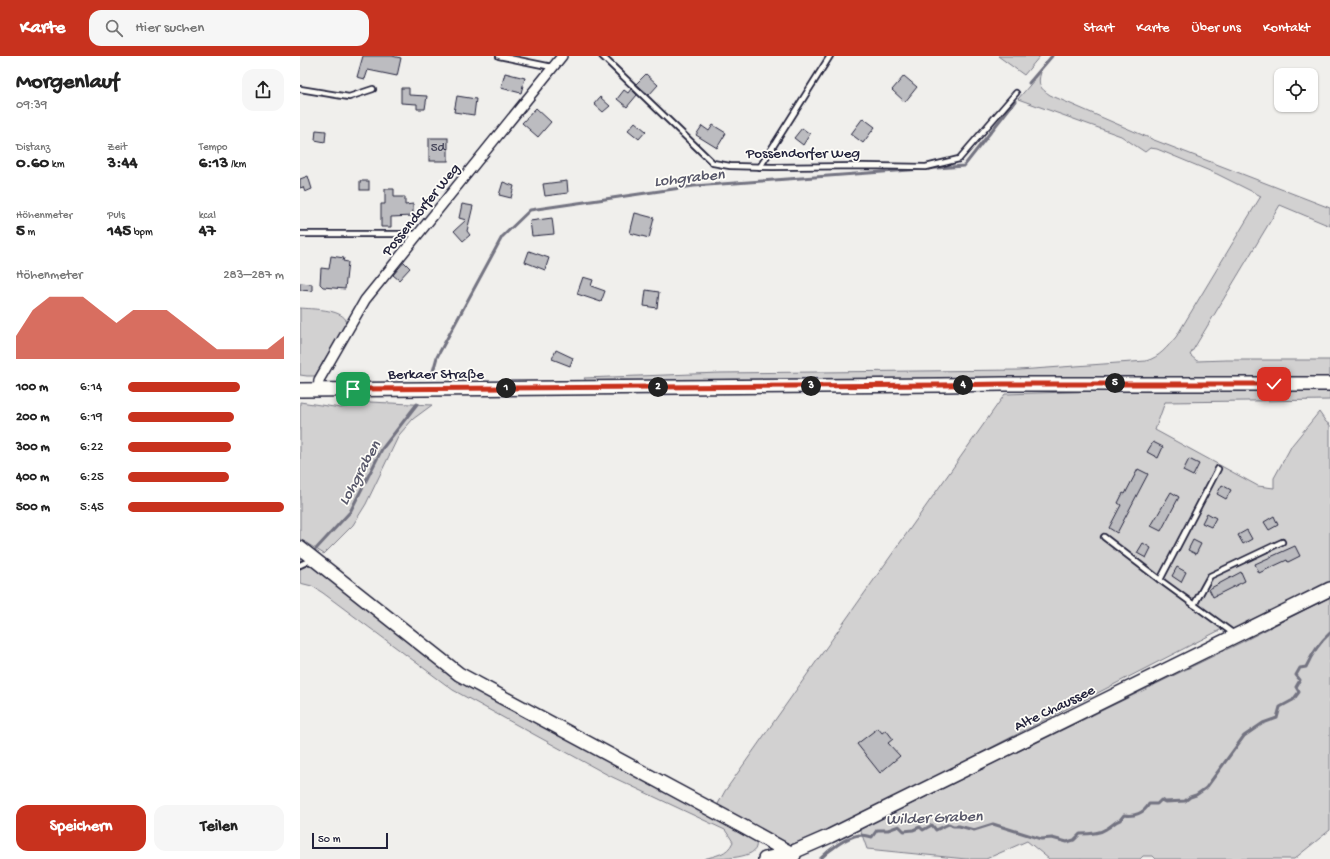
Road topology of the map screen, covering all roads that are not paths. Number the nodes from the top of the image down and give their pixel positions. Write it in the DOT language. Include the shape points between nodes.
graph roads {
  1 [pos="499,56"];
  2 [pos="562,56"];
  3 [pos="602,56"];
  4 [pos="830,56"];
  5 [pos="552,67"];
  6 [pos="373,88"];
  7 [pos="300,89"];
  8 [pos="1016,93"];
  9 [pos="760,167"];
  10 [pos="300,234"];
  11 [pos="418,234"];
  12 [pos="1330,384"];
  13 [pos="300,390"];
  14 [pos="318,390"];
  15 [pos="1218,470"];
  16 [pos="1104,537"];
  17 [pos="1282,542"];
  18 [pos="300,548"];
  19 [pos="314,558"];
  20 [pos="300,565"];
  21 [pos="1160,580"];
  22 [pos="1330,589"];
  23 [pos="1194,605"];
  24 [pos="1236,635"];
  25 [pos="795,856"];
  26 [pos="765,859"];
  1 -- 5 [label="lane"];
  2 -- 5 [label="street, Possendorfer Weg"];
  3 -- 9 [label="lane, Possendorfer Weg" via="713,163"];
  4 -- 9 [label="lane"];
  5 -- 11 [label="street, Possendorfer Weg"];
  6 -- 7 [label="lane" via="349,97"];
  8 -- 9 [label="lane, Possendorfer Weg" via="959,159 926,167"];
  10 -- 11 [label="lane"];
  11 -- 14 [label="street, Possendorfer Weg" via="365,300 319,380"];
  12 -- 14 [label="street, Berkaer Straße"];
  13 -- 14 [label="street, Berkaer Straße"];
  15 -- 21 [label="lane"];
  16 -- 21 [label="lane"];
  17 -- 23 [label="lane" via="1210,576"];
  18 -- 19 [label="street"];
  19 -- 20 [label="lane"];
  19 -- 25 [label="street" via="459,674"];
  21 -- 23 [label="lane"];
  22 -- 24 [label="street, Alte Chaussee"];
  23 -- 24 [label="lane"];
  24 -- 25 [label="street, Alte Chaussee" via="830,836"];
  25 -- 26 [label="street, Alte Chaussee"];
}
